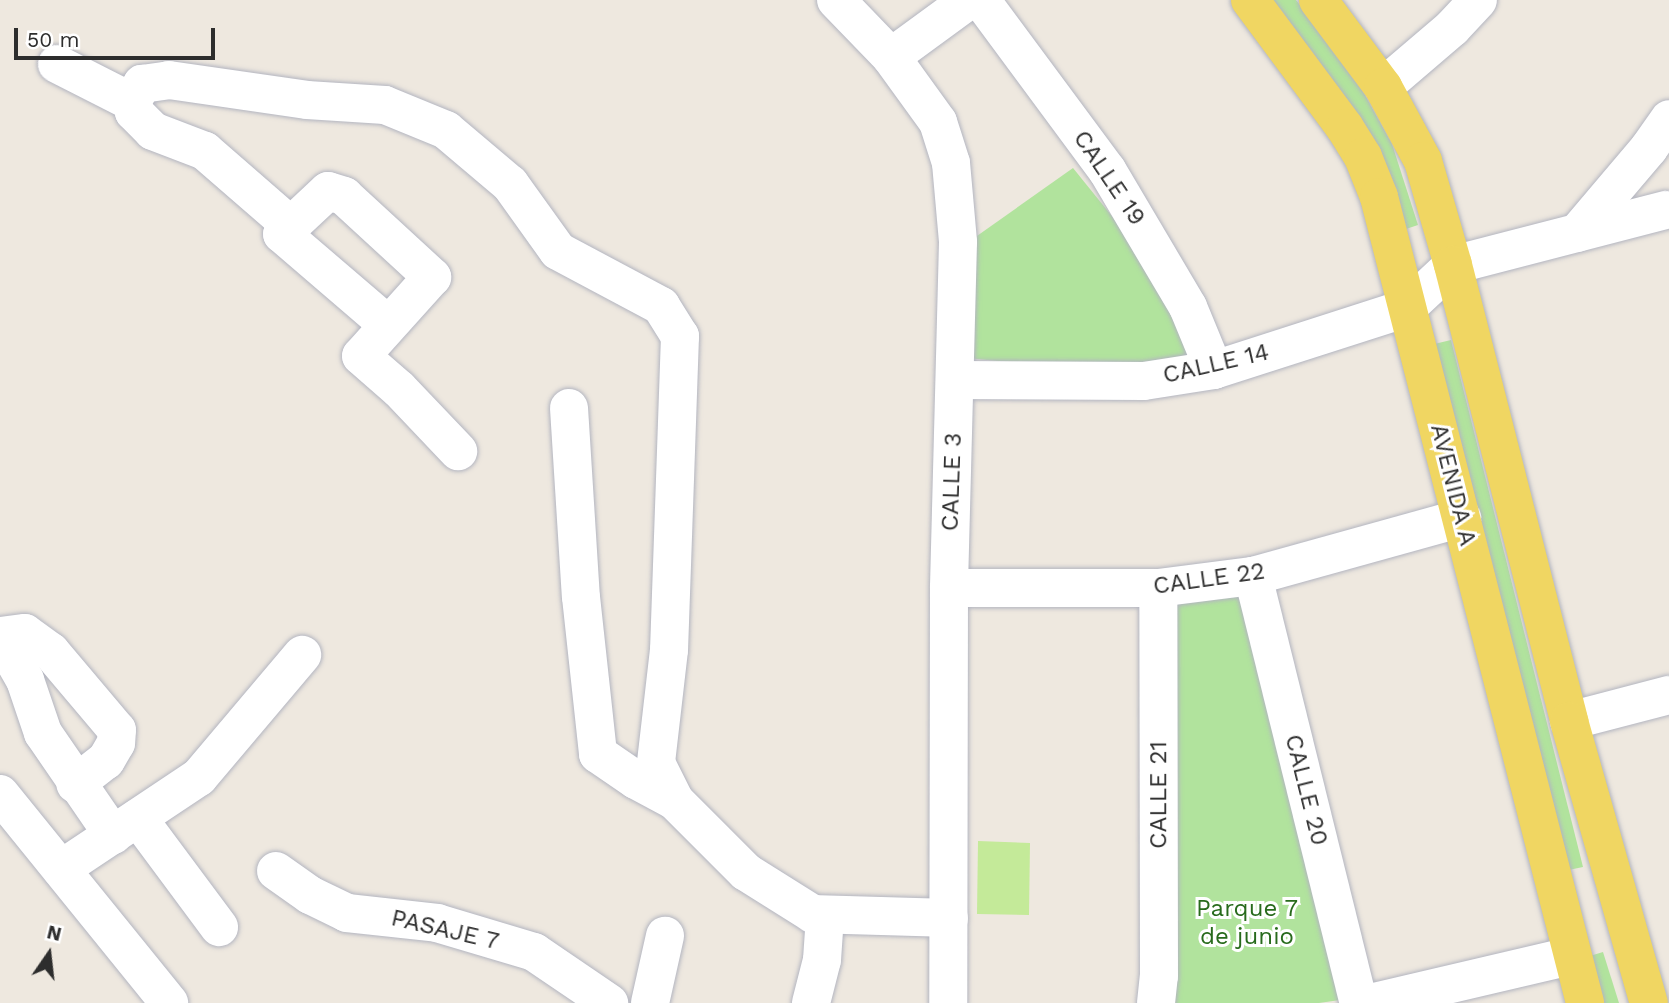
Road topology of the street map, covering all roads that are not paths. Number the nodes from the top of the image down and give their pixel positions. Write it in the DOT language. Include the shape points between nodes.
graph roads {
  1 [pos="836,0"];
  2 [pos="970,0"];
  3 [pos="981,0"];
  4 [pos="1250,0"];
  5 [pos="1318,0"];
  6 [pos="1478,0"];
  7 [pos="891,57"];
  8 [pos="57,64"];
  9 [pos="1383,87"];
  10 [pos="132,102"];
  11 [pos="1659,133"];
  12 [pos="1667,217"];
  13 [pos="290,225"];
  14 [pos="1577,233"];
  15 [pos="1453,265"];
  16 [pos="1407,308"];
  17 [pos="387,324"];
  18 [pos="1214,370"];
  19 [pos="955,380"];
  20 [pos="569,408"];
  21 [pos="458,451"];
  22 [pos="1462,518"];
  23 [pos="1253,576"];
  24 [pos="949,588"];
  25 [pos="1158,588"];
  26 [pos="0,636"];
  27 [pos="302,655"];
  28 [pos="1669,695"];
  29 [pos="1569,720"];
  30 [pos="75,784"];
  31 [pos="0,794"];
  32 [pos="675,801"];
  33 [pos="125,826"];
  34 [pos="61,869"];
  35 [pos="276,871"];
  36 [pos="1619,905"];
  37 [pos="825,916"];
  38 [pos="949,918"];
  39 [pos="219,927"];
  40 [pos="665,936"];
  41 [pos="1567,939"];
  42 [pos="169,1003"];
  43 [pos="609,1003"];
  44 [pos="650,1003"];
  45 [pos="811,1003"];
  46 [pos="948,1003"];
  47 [pos="1156,1003"];
  48 [pos="1359,1003"];
  49 [pos="1370,1003"];
  50 [pos="1585,1003"];
  51 [pos="1648,1003"];
  1 -- 7 [label="street, CALLE 3"];
  2 -- 7 [label="street"];
  3 -- 18 [label="street, CALLE 19" via="1107,170 1188,307"];
  4 -- 16 [label="main road, AVENIDA A" via="1322,94 1363,157 1379,197"];
  5 -- 9 [label="main road"];
  6 -- 9 [label="street"];
  7 -- 19 [label="street, CALLE 3" via="938,122 951,163 958,242"];
  8 -- 10 [label="street"];
  9 -- 15 [label="main road" via="1423,160"];
  10 -- 13 [label="street" via="134,112 153,131 205,151"];
  10 -- 32 [label="street" via="142,84 169,79 307,100 385,105 446,130 510,184 558,251 661,306 680,336 669,650 656,763"];
  11 -- 12 [label="street"];
  11 -- 14 [label="street"];
  12 -- 14 [label="street"];
  13 -- 17 [label="street" via="282,234"];
  13 -- 17 [label="street" via="328,191 336,192 432,277"];
  14 -- 15 [label="street"];
  15 -- 16 [label="street, CALLE 14"];
  15 -- 29 [label="main road"];
  16 -- 18 [label="street, CALLE 14"];
  16 -- 22 [label="main road, AVENIDA A"];
  17 -- 21 [label="street" via="361,356"];
  18 -- 19 [label="street, CALLE 14" via="1144,381"];
  19 -- 24 [label="street, CALLE 3"];
  20 -- 32 [label="street" via="580,597 598,754"];
  22 -- 23 [label="street, CALLE 22"];
  22 -- 41 [label="main road, AVENIDA A"];
  23 -- 25 [label="street, CALLE 22"];
  23 -- 48 [label="street, CALLE 20"];
  24 -- 25 [label="street, CALLE 22"];
  24 -- 38 [label="street, CALLE 3"];
  25 -- 47 [label="street, CALLE 21" via="1160,976"];
  26 -- 30 [label="street" via="25,680 43,733"];
  26 -- 30 [label="street" via="25,633 51,652 117,730 116,743 106,760"];
  27 -- 33 [label="street" via="199,777"];
  28 -- 29 [label="street"];
  29 -- 36 [label="main road"];
  30 -- 33 [label="street"];
  31 -- 34 [label="street"];
  32 -- 37 [label="street" via="746,872 813,914"];
  33 -- 34 [label="street"];
  33 -- 39 [label="street"];
  34 -- 42 [label="street"];
  35 -- 43 [label="street, PASAJE 7" via="347,913 436,923 534,952"];
  36 -- 41 [label="main road"];
  36 -- 51 [label="main road"];
  37 -- 38 [label="street"];
  37 -- 45 [label="street" via="822,960"];
  38 -- 46 [label="street, CALLE 3"];
  40 -- 44 [label="street"];
  41 -- 49 [label="street"];
  41 -- 50 [label="main road, AVENIDA A"];
}
